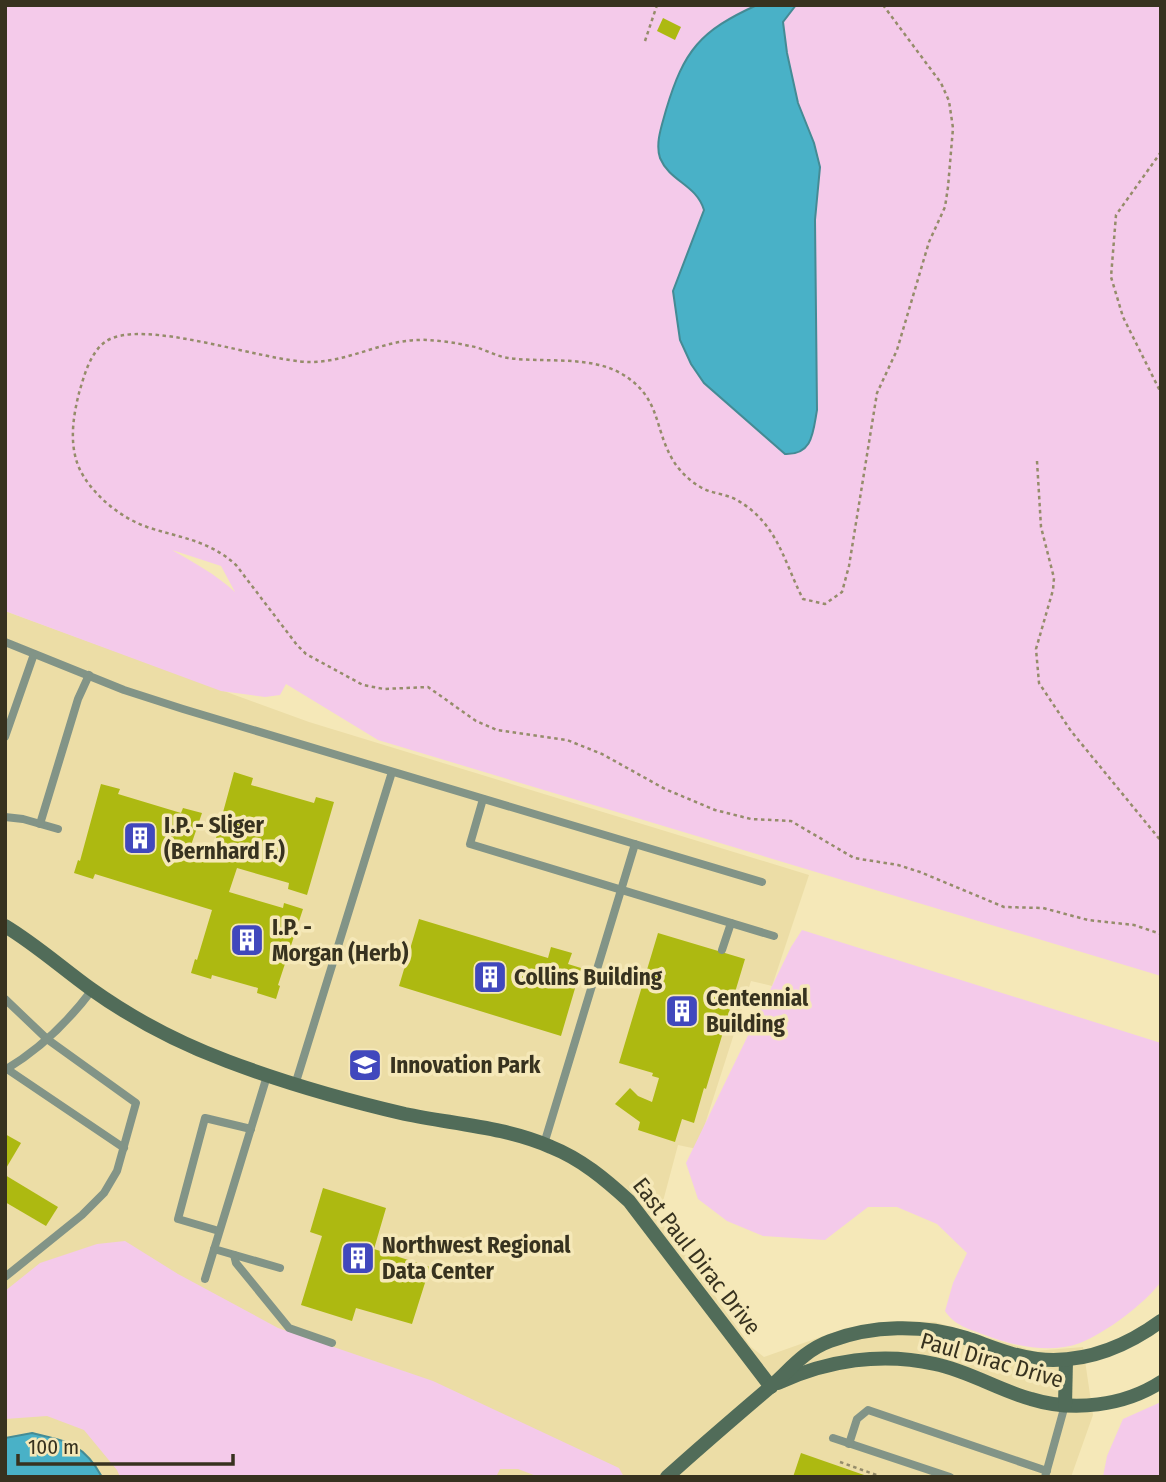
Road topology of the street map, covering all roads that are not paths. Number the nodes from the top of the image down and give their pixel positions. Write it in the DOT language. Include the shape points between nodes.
graph roads {
  1 [pos="5,642"];
  2 [pos="34,654"];
  3 [pos="89,675"];
  4 [pos="5,737"];
  5 [pos="392,772"];
  6 [pos="483,799"];
  7 [pos="5,817"];
  8 [pos="40,824"];
  9 [pos="58,829"];
  10 [pos="635,844"];
  11 [pos="762,882"];
  12 [pos="621,890"];
  13 [pos="731,923"];
  14 [pos="5,926"];
  15 [pos="774,936"];
  16 [pos="722,950"];
  17 [pos="92,990"];
  18 [pos="5,999"];
  19 [pos="47,1040"];
  20 [pos="6,1069"];
  21 [pos="267,1076"];
  22 [pos="295,1085"];
  23 [pos="251,1129"];
  24 [pos="544,1144"];
  25 [pos="124,1148"];
  26 [pos="219,1231"];
  27 [pos="214,1249"];
  28 [pos="234,1255"];
  29 [pos="280,1268"];
  30 [pos="5,1277"];
  31 [pos="205,1279"];
  32 [pos="1161,1321"];
  33 [pos="332,1343"];
  34 [pos="1066,1360"];
  35 [pos="1161,1382"];
  36 [pos="771,1387"];
  37 [pos="1065,1405"];
  38 [pos="833,1438"];
  39 [pos="849,1444"];
  40 [pos="1046,1474"];
  41 [pos="667,1477"];
  42 [pos="950,1477"];
  1 -- 2 [label="lane"];
  2 -- 3 [label="lane"];
  2 -- 4 [label="lane"];
  3 -- 5 [label="lane" via="183,709"];
  3 -- 8 [label="lane"];
  5 -- 6 [label="lane"];
  5 -- 22 [label="lane"];
  6 -- 10 [label="lane"];
  6 -- 12 [label="lane" via="470,844"];
  7 -- 8 [label="lane"];
  8 -- 9 [label="lane"];
  10 -- 11 [label="lane"];
  10 -- 12 [label="lane"];
  12 -- 13 [label="lane"];
  12 -- 24 [label="lane"];
  13 -- 15 [label="lane"];
  13 -- 16 [label="lane"];
  14 -- 17 [label="street, East Paul Dirac Drive"];
  17 -- 19 [label="lane" via="71,1019"];
  17 -- 21 [label="street, East Paul Dirac Drive" via="173,1039"];
  18 -- 19 [label="lane"];
  19 -- 20 [label="lane"];
  19 -- 25 [label="lane" via="136,1102"];
  20 -- 25 [label="lane"];
  21 -- 22 [label="street, East Paul Dirac Drive"];
  21 -- 23 [label="lane"];
  22 -- 24 [label="street, East Paul Dirac Drive"];
  23 -- 26 [label="lane"];
  23 -- 26 [label="lane" via="205,1118 178,1219"];
  24 -- 36 [label="street, East Paul Dirac Drive" via="594,1170 629,1201"];
  25 -- 30 [label="lane" via="104,1193"];
  26 -- 27 [label="lane"];
  27 -- 28 [label="lane"];
  27 -- 31 [label="lane"];
  28 -- 29 [label="lane"];
  28 -- 33 [label="lane" via="289,1328"];
  32 -- 34 [label="street, Paul Dirac Drive" via="1119,1347"];
  34 -- 36 [label="street, Paul Dirac Drive" via="1013,1355 937,1331 886,1329 814,1348"];
  34 -- 37 [label="street"];
  35 -- 37 [label="street, Paul Dirac Drive" via="1108,1402"];
  36 -- 37 [label="street, Paul Dirac Drive" via="839,1363 890,1358 960,1370 1031,1399"];
  36 -- 41 [label="street"];
  37 -- 40 [label="lane"];
  38 -- 39 [label="lane"];
  39 -- 40 [label="lane" via="857,1419 868,1410"];
  39 -- 42 [label="lane"];
}
